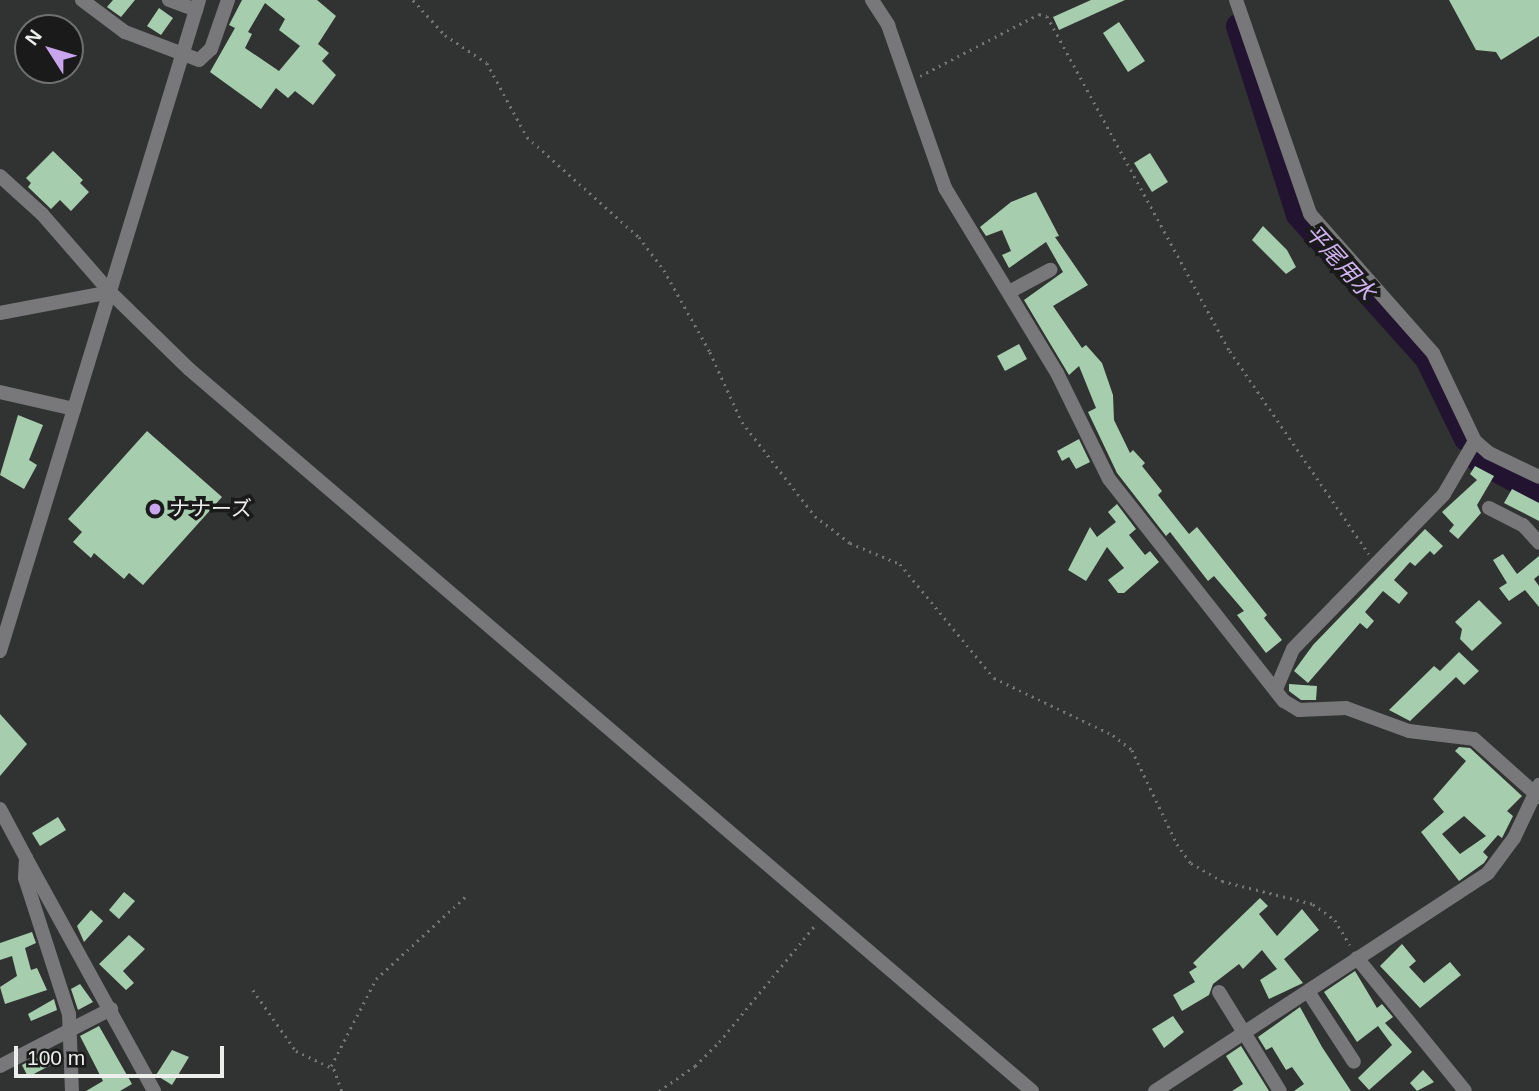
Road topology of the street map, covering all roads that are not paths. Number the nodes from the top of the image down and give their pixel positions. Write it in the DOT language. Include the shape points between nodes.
graph roads {
  1 [pos="82,0"];
  2 [pos="169,0"];
  3 [pos="228,0"];
  4 [pos="872,0"];
  5 [pos="1236,0"];
  6 [pos="197,5"];
  7 [pos="184,55"];
  8 [pos="0,176"];
  9 [pos="1051,270"];
  10 [pos="110,292"];
  11 [pos="1009,292"];
  12 [pos="0,313"];
  13 [pos="0,392"];
  14 [pos="74,409"];
  15 [pos="1475,441"];
  16 [pos="1539,477"];
  17 [pos="1489,508"];
  18 [pos="1539,543"];
  19 [pos="0,651"];
  20 [pos="1276,689"];
  21 [pos="1538,792"];
  22 [pos="0,809"];
  23 [pos="26,858"];
  24 [pos="1357,958"];
  25 [pos="1219,992"];
  26 [pos="1309,993"];
  27 [pos="111,1009"];
  28 [pos="71,1031"];
  29 [pos="1244,1035"];
  30 [pos="1354,1062"];
  31 [pos="0,1066"];
  32 [pos="1157,1090"];
  33 [pos="72,1091"];
  34 [pos="154,1091"];
  35 [pos="1032,1091"];
  36 [pos="1280,1091"];
  37 [pos="1465,1091"];
  1 -- 7 [label="street" via="125,32"];
  2 -- 6 [label="street"];
  3 -- 7 [label="street" via="211,50 199,60"];
  4 -- 11 [label="street" via="888,25 946,188"];
  5 -- 15 [label="street" via="1310,214 1433,353"];
  6 -- 7 [label="street"];
  7 -- 10 [label="street"];
  8 -- 10 [label="street" via="67,240"];
  9 -- 11 [label="street"];
  10 -- 12 [label="street"];
  10 -- 14 [label="street"];
  10 -- 35 [label="street" via="216,393"];
  11 -- 20 [label="street" via="1057,373 1109,479"];
  13 -- 14 [label="street"];
  14 -- 19 [label="street"];
  15 -- 16 [label="street" via="1489,453"];
  15 -- 20 [label="street" via="1444,494 1293,649"];
  17 -- 18 [label="street" via="1523,526"];
  20 -- 21 [label="street" via="1300,710 1346,708 1409,731 1474,739"];
  21 -- 24 [label="street" via="1514,838 1488,873"];
  22 -- 23 [label="street"];
  23 -- 27 [label="street"];
  23 -- 28 [label="street" via="24,878 55,964"];
  24 -- 26 [label="street"];
  24 -- 37 [label="street"];
  25 -- 29 [label="street"];
  26 -- 29 [label="street"];
  26 -- 30 [label="street"];
  27 -- 28 [label="street"];
  27 -- 34 [label="street"];
  28 -- 31 [label="street"];
  28 -- 33 [label="street"];
  29 -- 32 [label="street"];
  29 -- 36 [label="street"];
}
